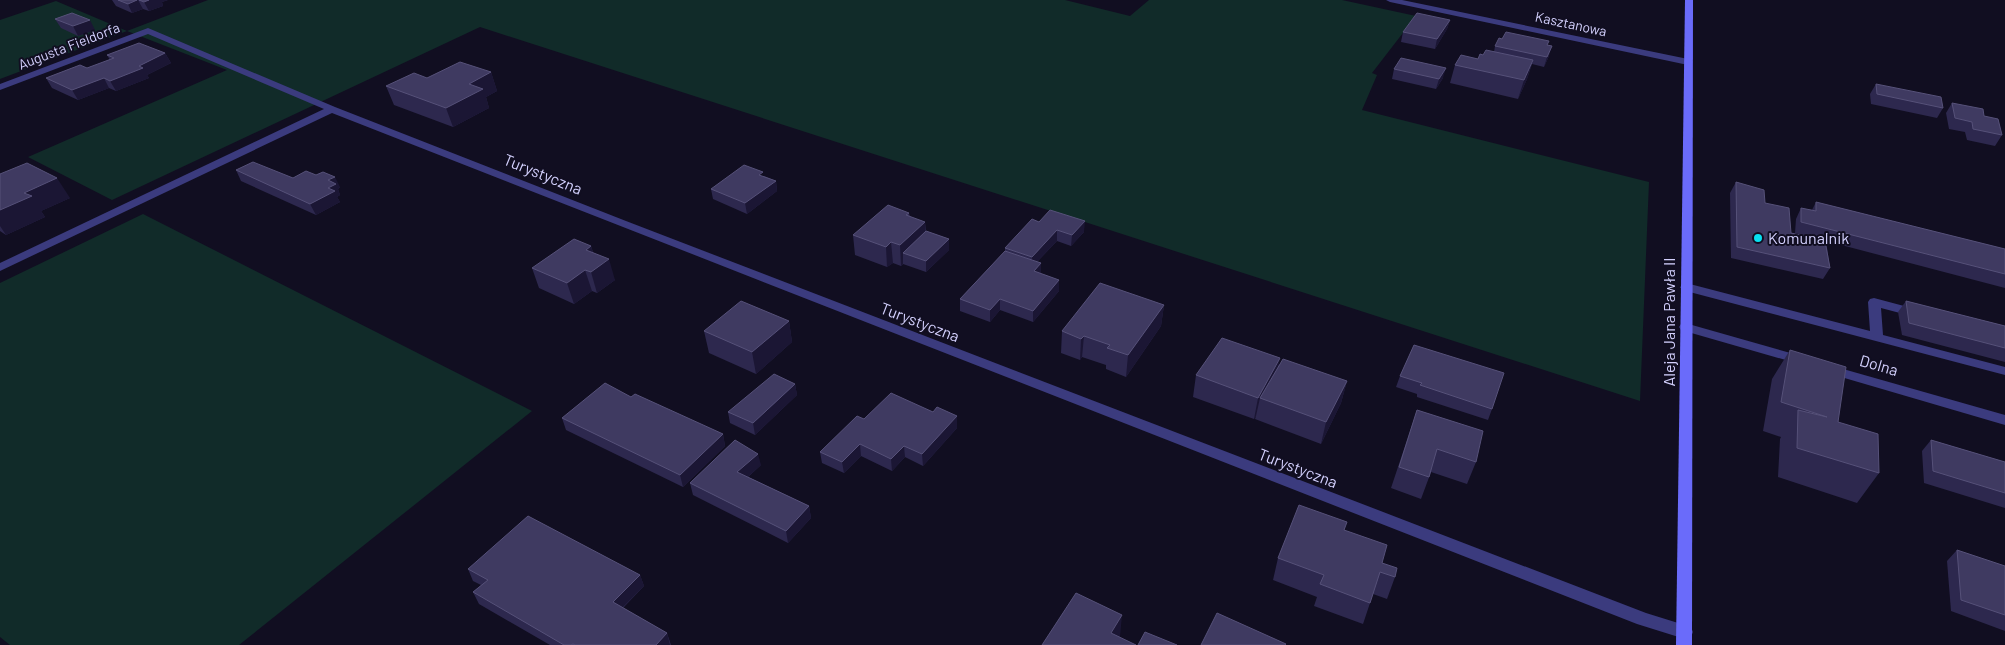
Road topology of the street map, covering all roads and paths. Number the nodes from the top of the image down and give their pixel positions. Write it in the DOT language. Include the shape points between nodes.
graph roads {
  1 [pos="1390,0"];
  2 [pos="1689,0"];
  3 [pos="148,31"];
  4 [pos="1688,62"];
  5 [pos="0,87"];
  6 [pos="332,109"];
  7 [pos="0,267"];
  8 [pos="1686,287"];
  9 [pos="1930,317"];
  10 [pos="1685,327"];
  11 [pos="1877,338"];
  12 [pos="2005,371"];
  13 [pos="2005,420"];
  14 [pos="1684,638"];
  1 -- 4 [label="street, Kasztanowa"];
  2 -- 4 [label="street, Aleja Jana Pawła II"];
  3 -- 5 [label="street, Augusta Fieldorfa"];
  3 -- 6 [label="street, Turystyczna"];
  4 -- 8 [label="street, Aleja Jana Pawła II"];
  6 -- 7 [label="street"];
  6 -- 14 [label="street, Turystyczna" via="1643,619"];
  8 -- 10 [label="street, Aleja Jana Pawła II"];
  8 -- 11 [label="street"];
  9 -- 11 [label="street" via="1874,302"];
  10 -- 13 [label="street, Dolna"];
  10 -- 14 [label="street, Aleja Jana Pawła II"];
  11 -- 12 [label="street"];
}
